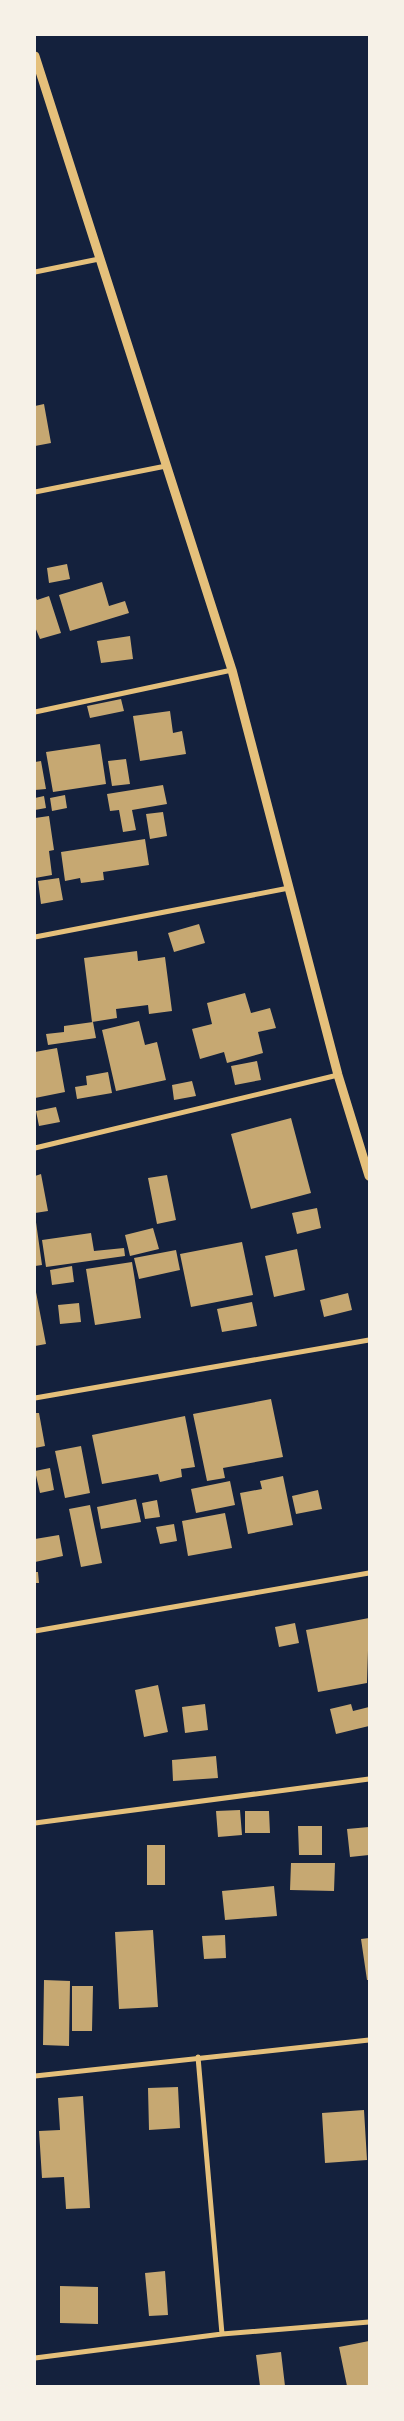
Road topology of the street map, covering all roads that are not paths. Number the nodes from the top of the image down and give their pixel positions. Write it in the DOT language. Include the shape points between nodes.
graph roads {
  1 [pos="36,62"];
  2 [pos="99,259"];
  3 [pos="35,272"];
  4 [pos="166,466"];
  5 [pos="35,492"];
  6 [pos="232,670"];
  7 [pos="35,712"];
  8 [pos="290,888"];
  9 [pos="35,937"];
  10 [pos="338,1075"];
  11 [pos="35,1148"];
  12 [pos="369,1176"];
  13 [pos="369,1340"];
  14 [pos="35,1398"];
  15 [pos="369,1573"];
  16 [pos="35,1631"];
  17 [pos="369,1779"];
  18 [pos="35,1823"];
  19 [pos="369,2040"];
  20 [pos="198,2057"];
  21 [pos="35,2076"];
  22 [pos="369,2322"];
  23 [pos="222,2334"];
  24 [pos="35,2358"];
  1 -- 2 [label="street"];
  2 -- 3 [label="street"];
  2 -- 4 [label="street"];
  4 -- 5 [label="street"];
  4 -- 6 [label="street"];
  6 -- 7 [label="street"];
  6 -- 8 [label="street"];
  8 -- 9 [label="street"];
  8 -- 10 [label="street"];
  10 -- 11 [label="street"];
  10 -- 12 [label="street"];
  13 -- 14 [label="street"];
  15 -- 16 [label="street"];
  17 -- 18 [label="street"];
  19 -- 20 [label="street"];
  20 -- 21 [label="street"];
  20 -- 23 [label="street"];
  22 -- 23 [label="street"];
  23 -- 24 [label="street"];
}
